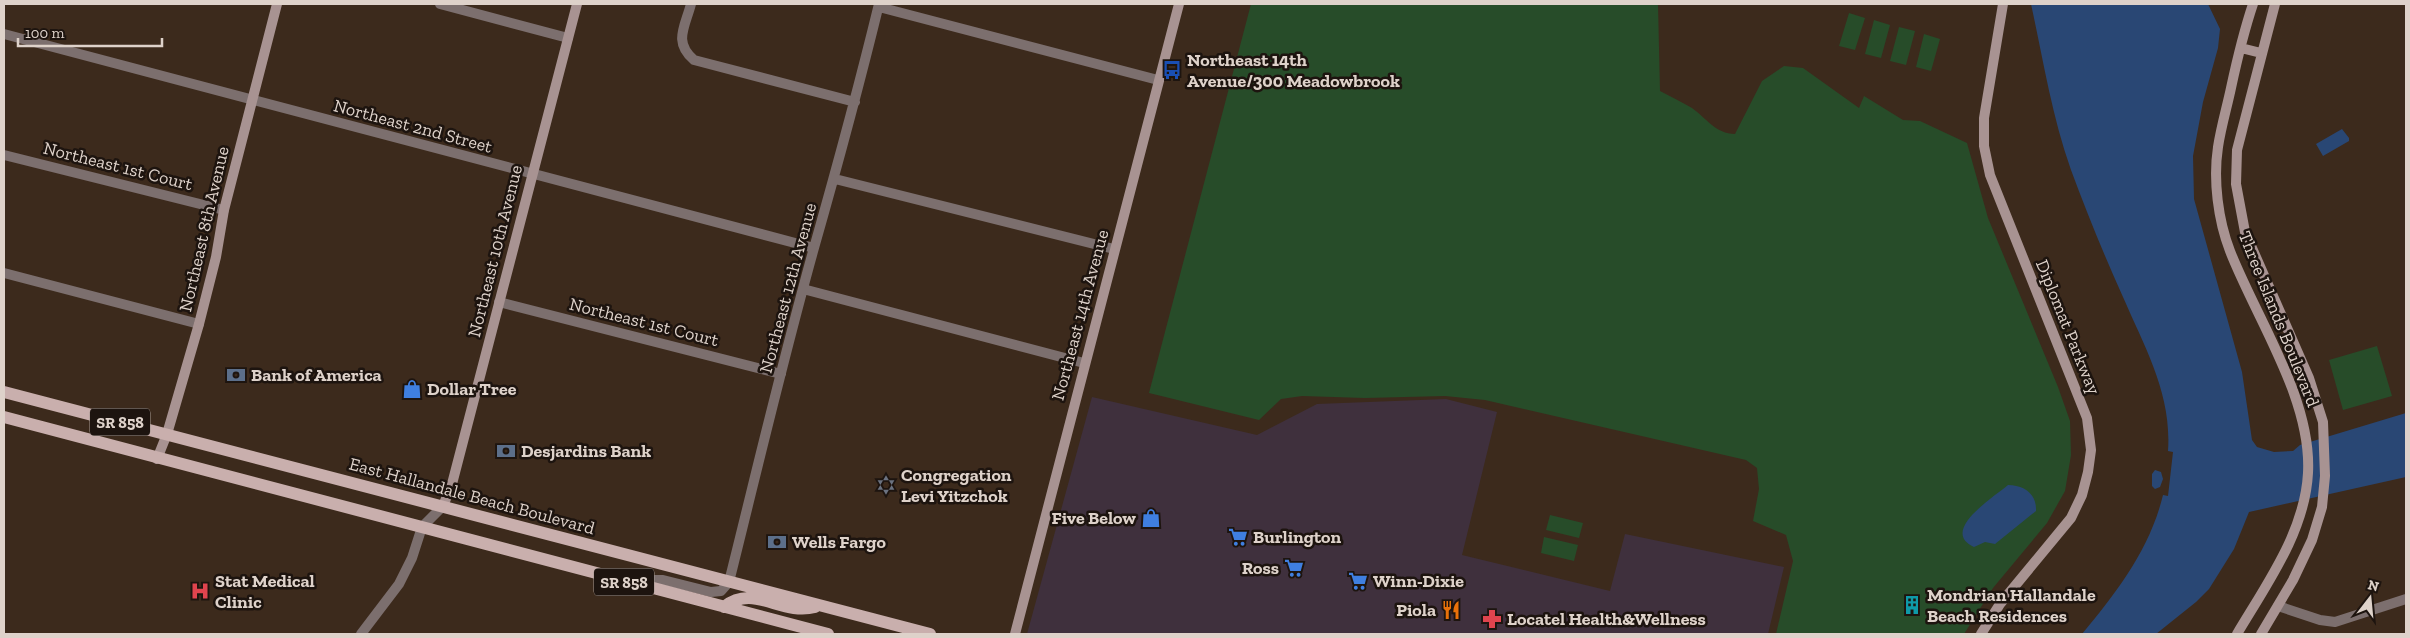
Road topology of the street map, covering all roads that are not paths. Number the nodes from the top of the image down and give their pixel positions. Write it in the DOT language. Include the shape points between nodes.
graph roads {
  1 [pos="277,4"];
  2 [pos="440,4"];
  3 [pos="576,4"];
  4 [pos="691,4"];
  5 [pos="1179,4"];
  6 [pos="2003,4"];
  7 [pos="2253,4"];
  8 [pos="2275,4"];
  9 [pos="879,5"];
  10 [pos="4,34"];
  11 [pos="568,38"];
  12 [pos="2241,48"];
  13 [pos="2261,53"];
  14 [pos="1158,80"];
  15 [pos="251,100"];
  16 [pos="855,102"];
  17 [pos="4,155"];
  18 [pos="532,175"];
  19 [pos="835,178"];
  20 [pos="224,210"];
  21 [pos="814,248"];
  22 [pos="1114,249"];
  23 [pos="4,273"];
  24 [pos="803,289"];
  25 [pos="499,302"];
  26 [pos="199,324"];
  27 [pos="1084,363"];
  28 [pos="782,374"];
  29 [pos="4,392"];
  30 [pos="4,417"];
  31 [pos="167,434"];
  32 [pos="157,459"];
  33 [pos="443,506"];
  34 [pos="422,527"];
  35 [pos="729,582"];
  36 [pos="634,584"];
  37 [pos="2406,599"];
  38 [pos="820,606"];
  39 [pos="2278,606"];
  40 [pos="724,607"];
  41 [pos="361,634"];
  42 [pos="828,634"];
  43 [pos="930,634"];
  44 [pos="1015,634"];
  45 [pos="1981,634"];
  46 [pos="2237,634"];
  47 [pos="2261,634"];
  1 -- 15 [label="street, Northeast 8th Avenue"];
  2 -- 11 [label="street"];
  3 -- 11 [label="street, Northeast 10th Avenue"];
  4 -- 16 [label="street" via="682,38 684,52 694,60"];
  5 -- 14 [label="street, Northeast 14th Avenue"];
  6 -- 45 [label="street, Diplomat Parkway" via="1984,118 1984,146 1990,175 2087,418 2091,450 2082,495 2071,518 2000,604"];
  7 -- 12 [label="street, Three Islands Boulevard"];
  8 -- 13 [label="street, Three Islands Boulevard"];
  9 -- 14 [label="street"];
  9 -- 16 [label="street, Northeast 12th Avenue"];
  10 -- 15 [label="street, Northeast 2nd Street"];
  11 -- 18 [label="street, Northeast 10th Avenue"];
  12 -- 13 [label="street"];
  12 -- 46 [label="street, Three Islands Boulevard" via="2217,148 2216,186 2230,249 2290,384 2304,426 2308,475 2301,514 2274,570"];
  13 -- 39 [label="street, Three Islands Boulevard" via="2237,150 2236,184 2245,232 2306,371 2323,422 2325,476 2322,508 2312,540"];
  14 -- 22 [label="street, Northeast 14th Avenue"];
  15 -- 18 [label="street, Northeast 2nd Street"];
  15 -- 20 [label="street, Northeast 8th Avenue"];
  16 -- 19 [label="street, Northeast 12th Avenue"];
  17 -- 20 [label="street, Northeast 1st Court"];
  18 -- 21 [label="street, Northeast 2nd Street"];
  18 -- 25 [label="street, Northeast 10th Avenue"];
  19 -- 21 [label="street, Northeast 12th Avenue"];
  19 -- 22 [label="street"];
  20 -- 26 [label="street, Northeast 8th Avenue"];
  21 -- 24 [label="street, Northeast 12th Avenue"];
  22 -- 27 [label="street, Northeast 14th Avenue"];
  23 -- 26 [label="street"];
  24 -- 27 [label="street"];
  24 -- 28 [label="street, Northeast 12th Avenue"];
  25 -- 28 [label="street, Northeast 1st Court"];
  25 -- 33 [label="street, Northeast 10th Avenue" via="452,484"];
  26 -- 31 [label="street, Northeast 8th Avenue"];
  27 -- 44 [label="street, Northeast 14th Avenue"];
  28 -- 35 [label="street, Northeast 12th Avenue"];
  29 -- 31 [label="main road, East Hallandale Beach Boulevard / SR 858"];
  30 -- 32 [label="main road, SR 858"];
  31 -- 32 [label="street, Northeast 8th Avenue"];
  31 -- 33 [label="main road, East Hallandale Beach Boulevard / SR 858"];
  32 -- 34 [label="main road, SR 858"];
  33 -- 34 [label="street"];
  33 -- 35 [label="main road, East Hallandale Beach Boulevard / SR 858"];
  34 -- 36 [label="main road, SR 858"];
  34 -- 41 [label="street" via="399,584"];
  35 -- 36 [label="street" via="716,592 662,580"];
  35 -- 38 [label="main road, East Hallandale Beach Boulevard / SR 858"];
  36 -- 40 [label="main road, SR 858"];
  37 -- 39 [label="street" via="2335,622"];
  38 -- 40 [label="main road" via="799,609 738,597"];
  38 -- 43 [label="main road, East Hallandale Beach Boulevard / SR 858"];
  39 -- 47 [label="street, Three Islands Boulevard"];
  40 -- 42 [label="main road, SR 858"];
}
